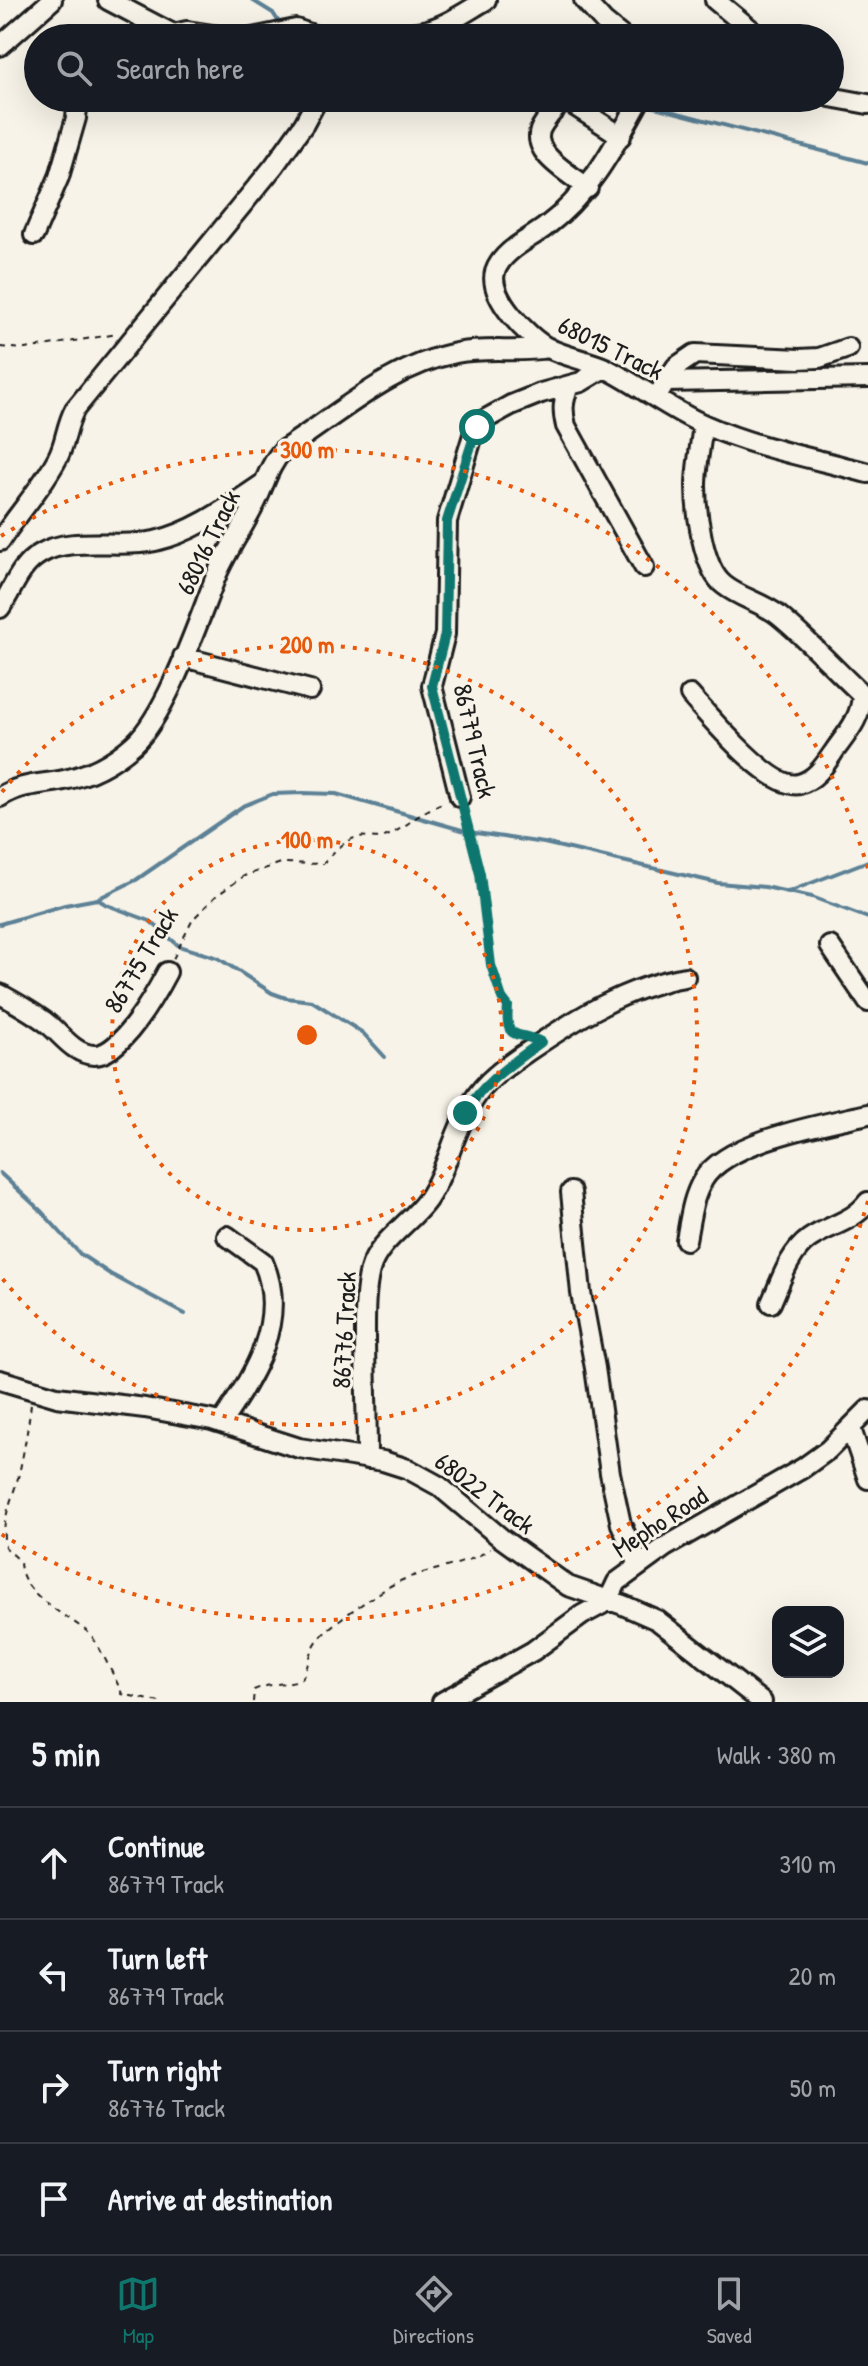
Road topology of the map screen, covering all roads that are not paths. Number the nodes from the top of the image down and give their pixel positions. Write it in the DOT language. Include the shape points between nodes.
graph roads {
  1 [pos="52,0"];
  2 [pos="108,0"];
  3 [pos="486,0"];
  4 [pos="584,0"];
  5 [pos="715,0"];
  6 [pos="25,24"];
  7 [pos="146,24"];
  8 [pos="446,24"];
  9 [pos="606,24"];
  10 [pos="744,24"];
  11 [pos="24,25"];
  12 [pos="0,46"];
  13 [pos="844,99"];
  14 [pos="868,104"];
  15 [pos="77,112"];
  16 [pos="310,112"];
  17 [pos="553,112"];
  18 [pos="584,112"];
  19 [pos="634,112"];
  20 [pos="621,136"];
  21 [pos="588,188"];
  22 [pos="34,235"];
  23 [pos="549,348"];
  24 [pos="848,348"];
  25 [pos="604,368"];
  26 [pos="868,378"];
  27 [pos="569,386"];
  28 [pos="661,390"];
  29 [pos="703,424"];
  30 [pos="868,473"];
  31 [pos="266,481"];
  32 [pos="0,541"];
  33 [pos="644,567"];
  34 [pos="1,605"];
  35 [pos="183,657"];
  36 [pos="310,690"];
  37 [pos="690,695"];
  38 [pos="865,698"];
  39 [pos="0,797"];
  40 [pos="460,797"];
  41 [pos="830,946"];
  42 [pos="167,972"];
  43 [pos="685,977"];
  44 [pos="0,994"];
  45 [pos="868,1002"];
  46 [pos="868,1114"];
  47 [pos="571,1192"];
  48 [pos="868,1202"];
  49 [pos="227,1236"];
  50 [pos="686,1240"];
  51 [pos="771,1303"];
  52 [pos="0,1380"];
  53 [pos="868,1410"];
  54 [pos="221,1423"];
  55 [pos="851,1429"];
  56 [pos="367,1459"];
  57 [pos="868,1479"];
  58 [pos="639,1565"];
  59 [pos="608,1601"];
  60 [pos="442,1702"];
  61 [pos="762,1702"];
  1 -- 6 [label="street"];
  2 -- 7 [label="street"];
  3 -- 8 [label="street"];
  4 -- 9 [label="street"];
  5 -- 10 [label="street"];
  11 -- 12 [label="street"];
  13 -- 14 [label="street"];
  15 -- 22 [label="street" via="59,177"];
  16 -- 32 [label="street" via="274,166 75,409 60,454"];
  17 -- 21 [label="street" via="537,139"];
  18 -- 20 [label="street"];
  19 -- 20 [label="street, 68015 Track"];
  20 -- 21 [label="street, 68015 Track"];
  21 -- 23 [label="street, 68015 Track" via="496,270 498,295 509,312"];
  23 -- 25 [label="street, 68015 Track"];
  23 -- 31 [label="street, 68016 Track" via="475,350 418,364 283,450"];
  24 -- 28 [label="street" via="799,359 695,354 676,367"];
  25 -- 27 [label="street, 86779 Track"];
  25 -- 28 [label="street, 68015 Track"];
  26 -- 28 [label="street"];
  27 -- 33 [label="street" via="562,411 566,426"];
  27 -- 40 [label="street, 86779 Track" via="484,420 473,435 451,503 445,634 432,686"];
  28 -- 29 [label="street, 68015 Track"];
  29 -- 30 [label="street, 68015 Track"];
  29 -- 38 [label="street" via="698,514 716,578 785,621"];
  31 -- 34 [label="street" via="200,523 155,541 49,549 26,566"];
  31 -- 35 [label="street, 68016 Track" via="227,553"];
  35 -- 36 [label="street"];
  35 -- 39 [label="street, 68016 Track" via="148,729 122,755 82,775 26,785"];
  37 -- 38 [label="street" via="743,753 791,784 810,779 826,763"];
  41 -- 45 [label="street"];
  42 -- 44 [label="street, 86775 Track" via="123,1038 94,1055 69,1044"];
  43 -- 56 [label="street, 86776 Track" via="642,988 573,1020 497,1074 475,1097 428,1198 371,1266 366,1309"];
  46 -- 50 [label="street" via="793,1130 714,1167 695,1196"];
  47 -- 58 [label="street" via="610,1473 621,1524"];
  48 -- 51 [label="street" via="796,1251"];
  49 -- 54 [label="street" via="263,1262 271,1316 259,1363"];
  52 -- 54 [label="street, 68022 Track" via="83,1401"];
  53 -- 55 [label="street, Mepho Road"];
  54 -- 56 [label="street, 68022 Track" via="299,1448"];
  55 -- 57 [label="street"];
  55 -- 58 [label="street, Mepho Road" via="803,1468"];
  56 -- 59 [label="street, 68022 Track" via="423,1476 568,1586"];
  58 -- 59 [label="street, Mepho Road" via="617,1582"];
  59 -- 60 [label="street, Mepho Road"];
  59 -- 61 [label="street, 68022 Track" via="657,1620"];
}
